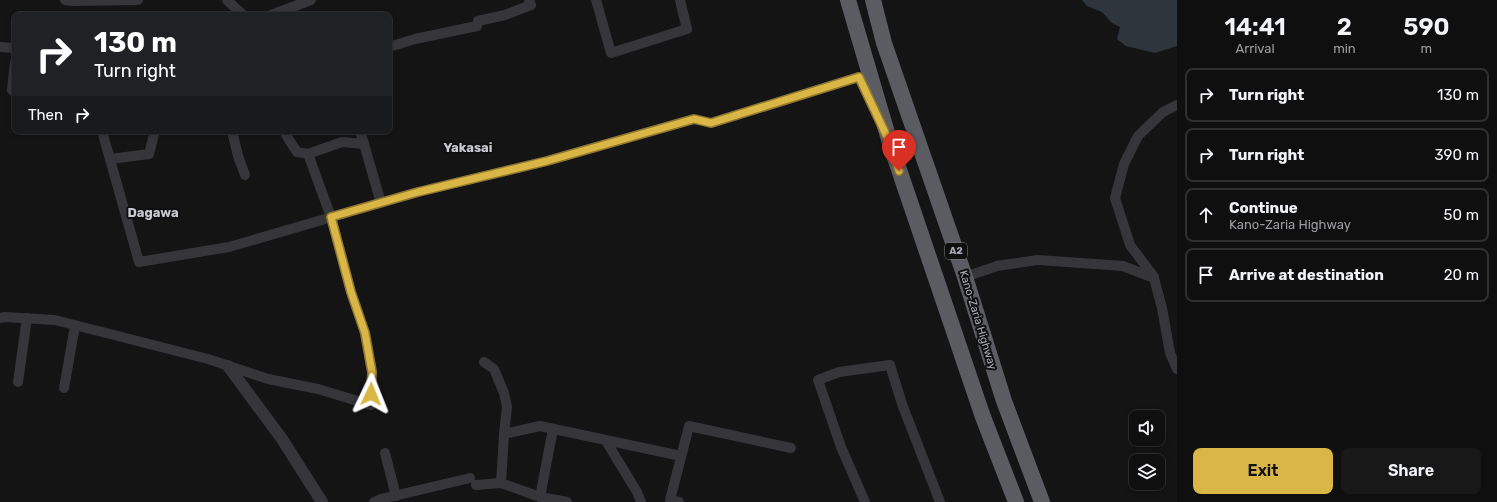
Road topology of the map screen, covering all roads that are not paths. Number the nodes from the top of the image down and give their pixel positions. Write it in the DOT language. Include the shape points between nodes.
graph roads {
  1 [pos="65,0"];
  2 [pos="138,0"];
  3 [pos="227,0"];
  4 [pos="311,0"];
  5 [pos="529,0"];
  6 [pos="596,0"];
  7 [pos="680,0"];
  8 [pos="848,0"];
  9 [pos="873,0"];
  10 [pos="240,12"];
  11 [pos="279,12"];
  12 [pos="392,46"];
  13 [pos="0,47"];
  14 [pos="12,48"];
  15 [pos="1177,106"];
  16 [pos="103,134"];
  17 [pos="154,134"];
  18 [pos="233,134"];
  19 [pos="286,134"];
  20 [pos="361,134"];
  21 [pos="890,143"];
  22 [pos="364,144"];
  23 [pos="308,154"];
  24 [pos="110,159"];
  25 [pos="245,175"];
  26 [pos="381,203"];
  27 [pos="331,217"];
  28 [pos="965,277"];
  29 [pos="1154,278"];
  30 [pos="0,318"];
  31 [pos="27,318"];
  32 [pos="75,326"];
  33 [pos="484,362"];
  34 [pos="228,366"];
  35 [pos="1177,370"];
  36 [pos="18,382"];
  37 [pos="64,388"];
  38 [pos="553,429"];
  39 [pos="504,434"];
  40 [pos="606,441"];
  41 [pos="791,448"];
  42 [pos="385,454"];
  43 [pos="681,456"];
  44 [pos="502,483"];
  45 [pos="396,496"];
  46 [pos="540,497"];
  47 [pos="673,501"];
  48 [pos="322,502"];
  49 [pos="374,502"];
  50 [pos="567,502"];
  51 [pos="641,502"];
  52 [pos="865,502"];
  53 [pos="940,502"];
  54 [pos="1016,502"];
  55 [pos="1042,502"];
  1 -- 2 [label="street"];
  3 -- 10 [label="street"];
  4 -- 11 [label="street"];
  5 -- 12 [label="street" via="531,5 505,15 478,21 476,26"];
  6 -- 7 [label="street" via="612,53 687,30"];
  8 -- 21 [label="highway, A2"];
  9 -- 28 [label="highway, Kano-Zaria Highway / A2" via="884,43"];
  13 -- 14 [label="street"];
  15 -- 29 [label="street" via="1163,112 1138,136 1124,164 1115,198 1130,245"];
  16 -- 24 [label="street"];
  17 -- 24 [label="street" via="149,154"];
  18 -- 25 [label="street"];
  19 -- 23 [label="street" via="297,152"];
  20 -- 22 [label="street"];
  21 -- 26 [label="street" via="859,77 711,123 694,119 547,161"];
  21 -- 54 [label="highway, A2" via="983,417"];
  22 -- 23 [label="street" via="342,142"];
  22 -- 26 [label="street"];
  23 -- 27 [label="street"];
  24 -- 27 [label="street" via="139,262 229,247"];
  26 -- 27 [label="street"];
  27 -- 34 [label="street" via="365,333 372,372 371,405 318,389 268,379"];
  28 -- 29 [label="street" via="997,266 1038,260 1122,266"];
  28 -- 55 [label="highway, Kano-Zaria Highway / A2" via="1004,401"];
  29 -- 35 [label="street" via="1170,353"];
  30 -- 31 [label="street"];
  31 -- 32 [label="street" via="55,320"];
  31 -- 36 [label="street"];
  32 -- 34 [label="street"];
  32 -- 37 [label="street"];
  33 -- 39 [label="street" via="494,368 504,393 507,407"];
  34 -- 48 [label="street" via="282,440"];
  38 -- 39 [label="street" via="540,426"];
  38 -- 40 [label="street"];
  38 -- 46 [label="street"];
  39 -- 44 [label="street"];
  40 -- 43 [label="street"];
  40 -- 51 [label="street"];
  41 -- 43 [label="street" via="689,426"];
  42 -- 45 [label="street"];
  43 -- 47 [label="street"];
  44 -- 45 [label="street" via="473,482"];
  44 -- 46 [label="street"];
  45 -- 49 [label="street"];
  46 -- 50 [label="street"];
  52 -- 53 [label="street" via="841,447 818,380 839,372 890,365 902,404"];
}
